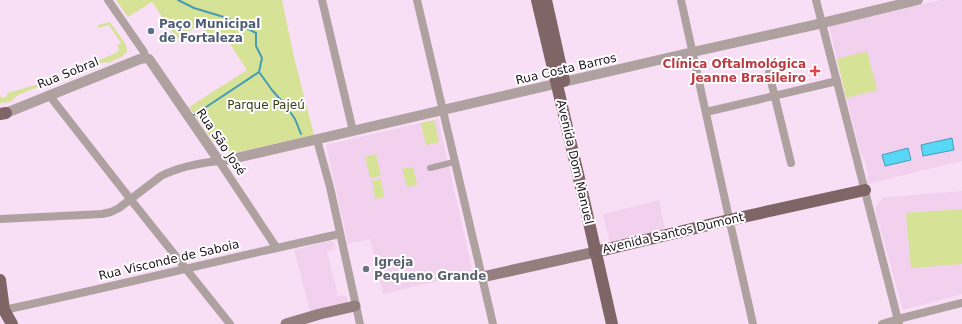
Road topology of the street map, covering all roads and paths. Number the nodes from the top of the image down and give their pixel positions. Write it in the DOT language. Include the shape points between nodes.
graph roads {
  1 [pos="108,0"];
  2 [pos="322,0"];
  3 [pos="417,0"];
  4 [pos="537,0"];
  5 [pos="546,0"];
  6 [pos="681,0"];
  7 [pos="816,0"];
  8 [pos="918,0"];
  9 [pos="822,23"];
  10 [pos="693,52"];
  11 [pos="142,55"];
  12 [pos="770,73"];
  13 [pos="837,81"];
  14 [pos="560,84"];
  15 [pos="48,95"];
  16 [pos="775,96"];
  17 [pos="443,111"];
  18 [pos="706,112"];
  19 [pos="2,113"];
  20 [pos="353,131"];
  21 [pos="317,140"];
  22 [pos="219,160"];
  23 [pos="450,163"];
  24 [pos="791,163"];
  25 [pos="430,168"];
  26 [pos="865,190"];
  27 [pos="130,199"];
  28 [pos="0,219"];
  29 [pos="729,220"];
  30 [pos="340,234"];
  31 [pos="276,247"];
  32 [pos="599,251"];
  33 [pos="186,269"];
  34 [pos="482,277"];
  35 [pos="0,280"];
  36 [pos="962,303"];
  37 [pos="355,306"];
  38 [pos="2,310"];
  39 [pos="899,322"];
  40 [pos="12,324"];
  41 [pos="230,324"];
  42 [pos="286,324"];
  43 [pos="360,324"];
  44 [pos="493,324"];
  45 [pos="612,324"];
  46 [pos="620,324"];
  47 [pos="753,324"];
  48 [pos="882,324"];
  1 -- 11 [label="street, Rua São José"];
  2 -- 20 [label="street"];
  3 -- 17 [label="street"];
  4 -- 14 [label="main road, Avenida Dom Manuel"];
  5 -- 14 [label="main road, Avenida Dom Manuel"];
  6 -- 10 [label="street"];
  7 -- 9 [label="street"];
  8 -- 9 [label="street, Rua Costa Barros"];
  9 -- 10 [label="street, Rua Costa Barros"];
  9 -- 13 [label="street"];
  10 -- 14 [label="street, Rua Costa Barros"];
  10 -- 18 [label="street"];
  11 -- 15 [label="street, Rua Sobral"];
  11 -- 22 [label="street, Rua São José" via="149,59"];
  12 -- 16 [label="street"];
  13 -- 16 [label="street"];
  13 -- 26 [label="street"];
  14 -- 17 [label="street, Rua Costa Barros"];
  14 -- 32 [label="main road, Avenida Dom Manuel" via="578,174"];
  15 -- 19 [label="street, Rua Sobral"];
  15 -- 27 [label="street"];
  16 -- 18 [label="street"];
  16 -- 24 [label="street"];
  17 -- 20 [label="street, Rua Costa Barros"];
  17 -- 34 [label="street"];
  18 -- 29 [label="street"];
  20 -- 21 [label="street, Rua Costa Barros"];
  21 -- 22 [label="street, Rua Costa Barros"];
  21 -- 30 [label="street"];
  22 -- 27 [label="street" via="169,172"];
  22 -- 31 [label="street, Rua São José"];
  23 -- 25 [label="street"];
  26 -- 29 [label="main road, Avenida Santos Dumont"];
  26 -- 39 [label="street"];
  27 -- 28 [label="street" via="119,208 102,214"];
  27 -- 33 [label="street"];
  29 -- 32 [label="main road, Avenida Santos Dumont"];
  29 -- 47 [label="street"];
  30 -- 31 [label="street, Rua Visconde de Saboia"];
  30 -- 37 [label="street"];
  31 -- 33 [label="street, Rua Visconde de Saboia"];
  32 -- 34 [label="main road, Avenida Santos Dumont"];
  32 -- 45 [label="main road, Avenida Dom Manuel"];
  32 -- 46 [label="main road, Avenida Dom Manuel"];
  33 -- 38 [label="street, Rua Visconde de Saboia"];
  33 -- 41 [label="street"];
  34 -- 44 [label="street"];
  35 -- 38 [label="main road"];
  36 -- 39 [label="street"];
  37 -- 42 [label="main road"];
  37 -- 43 [label="street"];
  38 -- 40 [label="main road"];
  39 -- 48 [label="street"];
}
